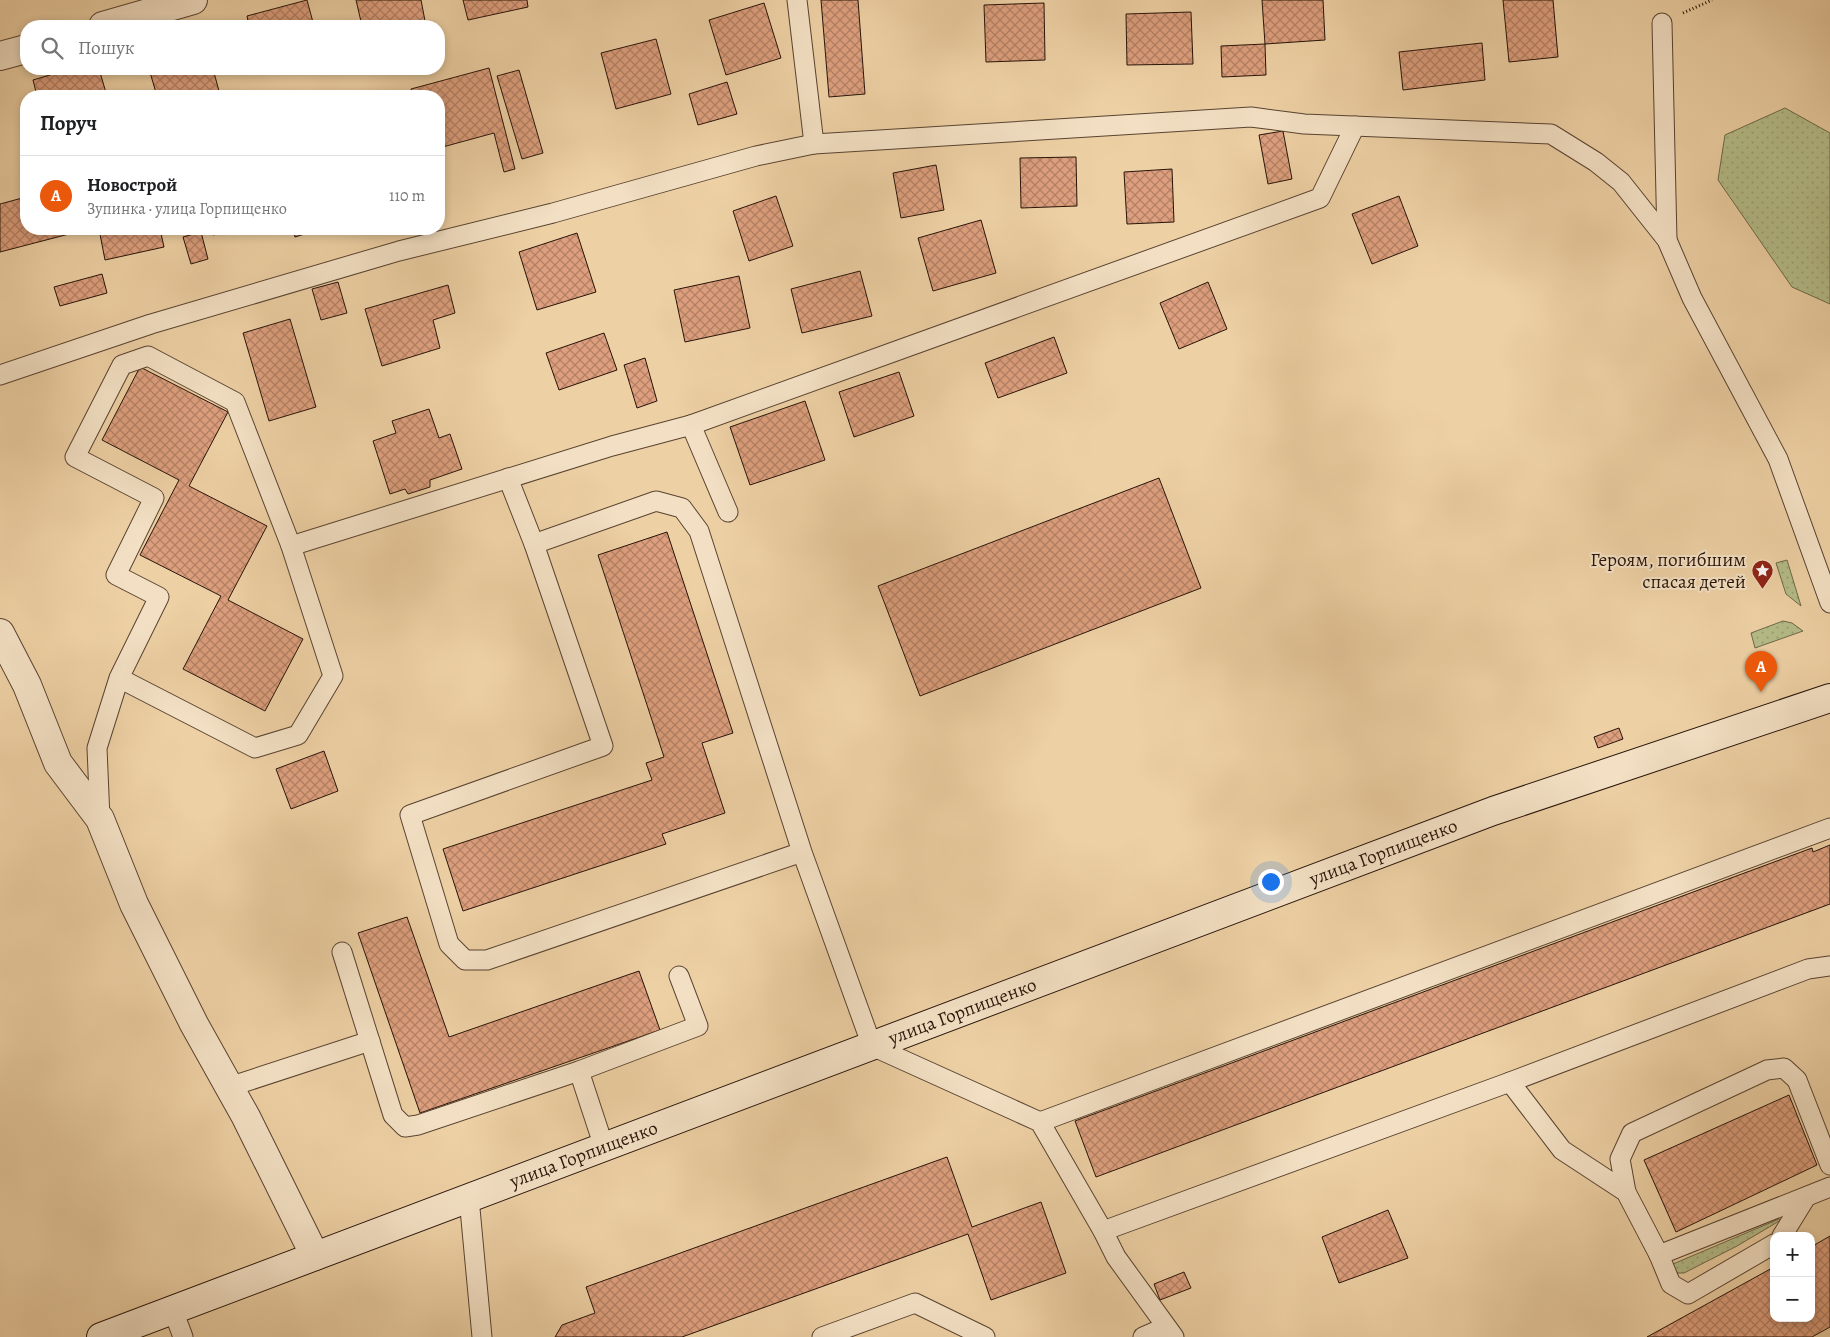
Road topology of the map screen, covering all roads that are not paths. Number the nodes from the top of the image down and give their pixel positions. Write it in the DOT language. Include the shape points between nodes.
graph roads {
  1 [pos="193,0"];
  2 [pos="797,0"];
  3 [pos="124,20"];
  4 [pos="1662,23"];
  5 [pos="20,50"];
  6 [pos="0,56"];
  7 [pos="1355,126"];
  8 [pos="814,144"];
  9 [pos="1668,240"];
  10 [pos="0,376"];
  11 [pos="691,425"];
  12 [pos="508,478"];
  13 [pos="728,512"];
  14 [pos="534,544"];
  15 [pos="291,546"];
  16 [pos="1830,602"];
  17 [pos="0,633"];
  18 [pos="119,678"];
  19 [pos="1830,698"];
  20 [pos="100,819"];
  21 [pos="1830,828"];
  22 [pos="802,852"];
  23 [pos="342,952"];
  24 [pos="1830,966"];
  25 [pos="679,976"];
  26 [pos="370,1041"];
  27 [pos="872,1046"];
  28 [pos="579,1071"];
  29 [pos="1510,1082"];
  30 [pos="229,1087"];
  31 [pos="1040,1122"];
  32 [pos="604,1147"];
  33 [pos="1830,1165"];
  34 [pos="1830,1187"];
  35 [pos="1626,1192"];
  36 [pos="1806,1197"];
  37 [pos="469,1198"];
  38 [pos="1104,1231"];
  39 [pos="1784,1232"];
  40 [pos="1770,1246"];
  41 [pos="1659,1255"];
  42 [pos="315,1256"];
  43 [pos="173,1310"];
  44 [pos="1170,1332"];
  45 [pos="101,1337"];
  46 [pos="183,1337"];
  47 [pos="482,1337"];
  48 [pos="822,1337"];
  49 [pos="985,1337"];
  50 [pos="1143,1337"];
  1 -- 3 [label="main road"];
  2 -- 8 [label="lane"];
  4 -- 9 [label="lane"];
  5 -- 6 [label="main road"];
  7 -- 8 [label="lane" via="1251,117"];
  7 -- 9 [label="lane" via="1551,134 1621,182"];
  7 -- 11 [label="lane" via="1320,198"];
  8 -- 10 [label="lane" via="756,156 553,213 399,251 151,324"];
  9 -- 16 [label="lane" via="1692,298 1778,459"];
  11 -- 12 [label="lane"];
  11 -- 13 [label="lane"];
  12 -- 14 [label="lane"];
  12 -- 15 [label="lane"];
  14 -- 22 [label="lane" via="656,501 682,508 699,531"];
  14 -- 22 [label="lane" via="604,746 410,814 449,944 465,960 487,960"];
  15 -- 18 [label="lane" via="333,676 298,735 255,748"];
  15 -- 18 [label="lane" via="236,402 148,356 122,365 75,457 154,498 116,575 159,597"];
  17 -- 20 [label="main road" via="27,685 58,763"];
  18 -- 20 [label="lane" via="97,748"];
  19 -- 27 [label="main road, улица Горпищенко" via="1493,811"];
  20 -- 30 [label="main road" via="134,904"];
  21 -- 31 [label="lane"];
  22 -- 27 [label="lane"];
  23 -- 26 [label="lane"];
  24 -- 29 [label="lane" via="1808,969"];
  25 -- 28 [label="lane" via="698,1026"];
  26 -- 28 [label="lane" via="393,1115 405,1127"];
  26 -- 30 [label="lane"];
  27 -- 31 [label="lane"];
  27 -- 32 [label="main road, улица Горпищенко"];
  28 -- 32 [label="lane"];
  29 -- 35 [label="lane" via="1562,1150"];
  29 -- 38 [label="lane"];
  30 -- 42 [label="main road"];
  31 -- 38 [label="lane"];
  32 -- 37 [label="main road, улица Горпищенко"];
  33 -- 35 [label="lane" via="1797,1080 1784,1068 1767,1070 1632,1133 1620,1159"];
  34 -- 36 [label="lane"];
  35 -- 41 [label="lane"];
  36 -- 39 [label="lane"];
  36 -- 41 [label="lane"];
  37 -- 42 [label="main road, улица Горпищенко"];
  37 -- 47 [label="lane"];
  38 -- 44 [label="lane" via="1116,1256"];
  40 -- 41 [label="lane" via="1688,1294 1671,1284"];
  42 -- 43 [label="main road, улица Горпищенко"];
  43 -- 45 [label="main road, улица Горпищенко"];
  43 -- 46 [label="lane"];
  44 -- 50 [label="lane"];
  48 -- 49 [label="lane" via="915,1303"];
}
